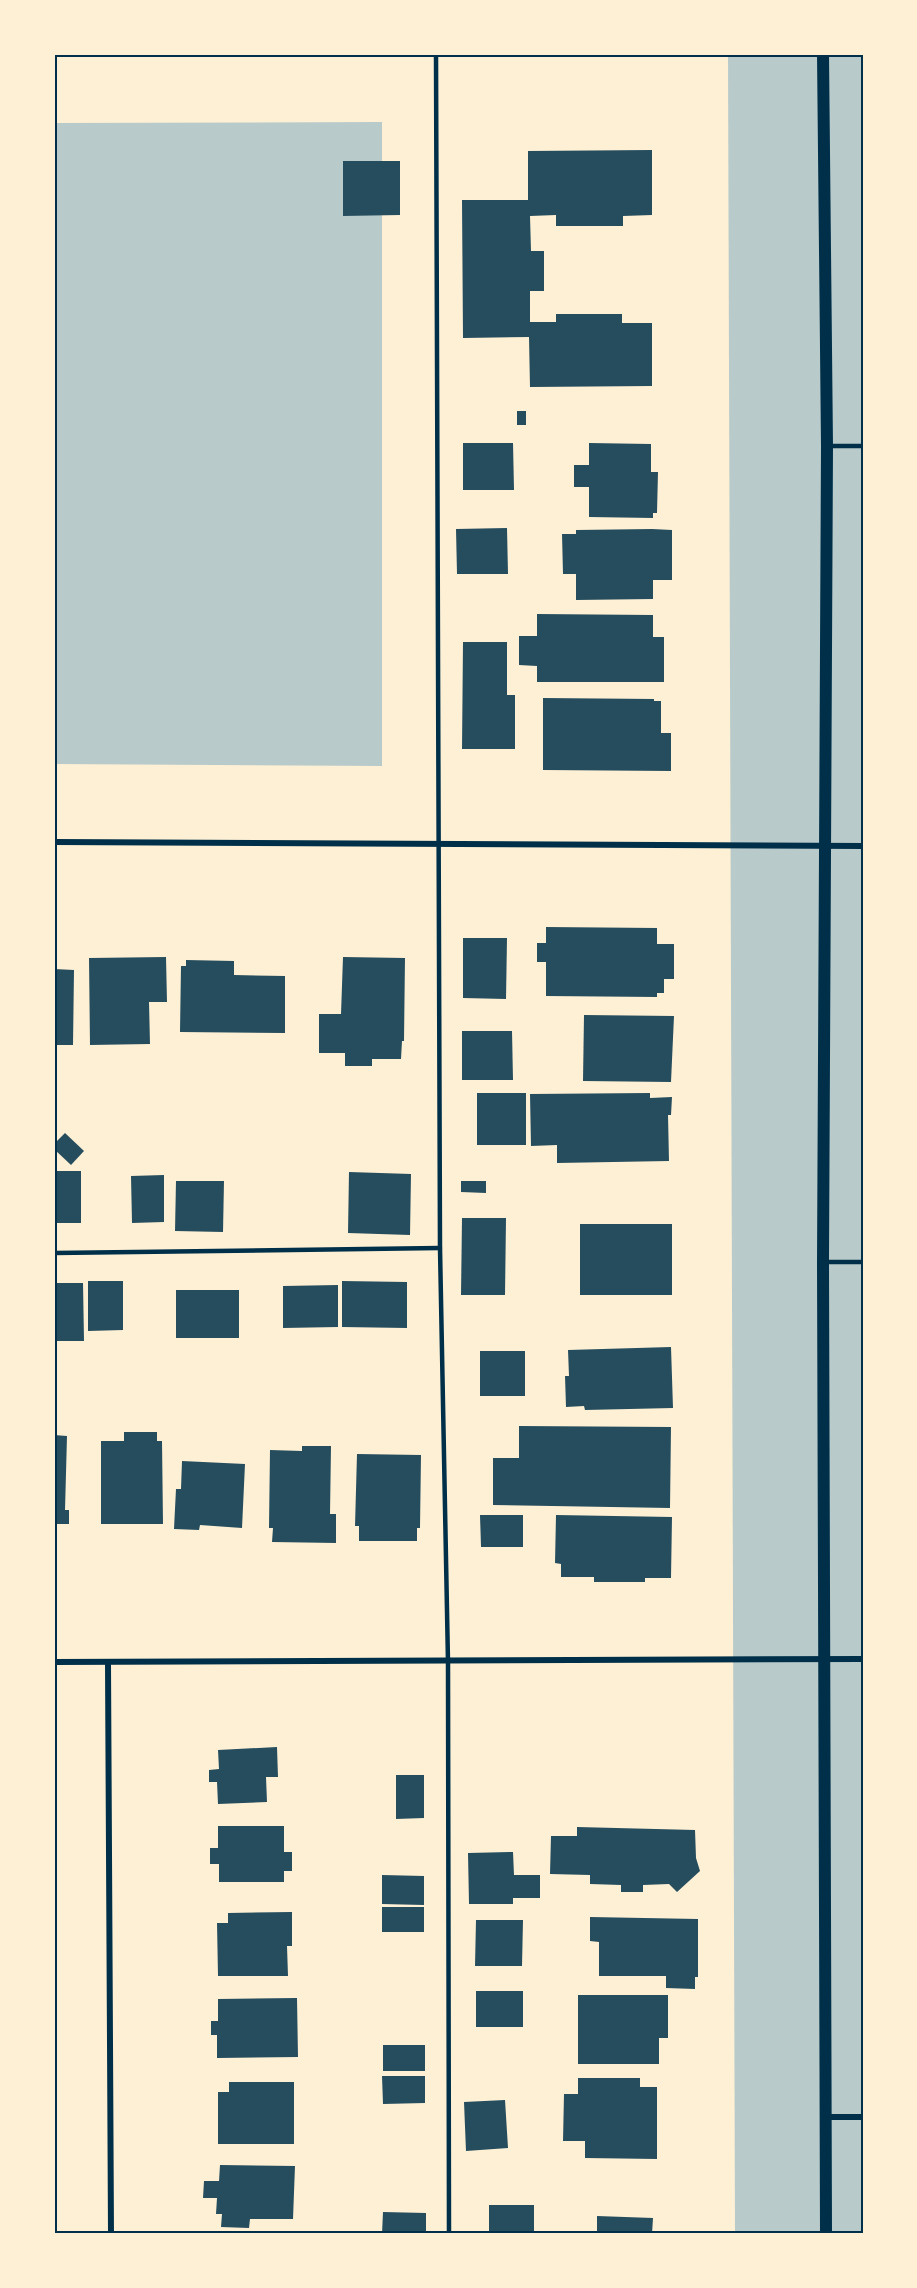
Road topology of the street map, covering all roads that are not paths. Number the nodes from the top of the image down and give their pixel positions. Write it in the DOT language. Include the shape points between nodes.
graph roads {
  1 [pos="436,54"];
  2 [pos="823,54"];
  3 [pos="828,446"];
  4 [pos="863,446"];
  5 [pos="54,843"];
  6 [pos="439,844"];
  7 [pos="824,846"];
  8 [pos="863,846"];
  9 [pos="440,1248"];
  10 [pos="54,1252"];
  11 [pos="823,1262"];
  12 [pos="863,1262"];
  13 [pos="823,1659"];
  14 [pos="863,1659"];
  15 [pos="54,1662"];
  16 [pos="448,1662"];
  17 [pos="108,1663"];
  18 [pos="826,2117"];
  19 [pos="863,2117"];
  20 [pos="111,2234"];
  21 [pos="449,2234"];
  22 [pos="826,2234"];
  1 -- 6 [label="lane"];
  2 -- 3 [label="main road"];
  3 -- 4 [label="lane"];
  3 -- 7 [label="main road"];
  5 -- 6 [label="street"];
  6 -- 7 [label="street"];
  6 -- 9 [label="lane"];
  7 -- 8 [label="street"];
  7 -- 11 [label="main road"];
  9 -- 10 [label="lane"];
  9 -- 16 [label="lane"];
  11 -- 12 [label="lane"];
  11 -- 13 [label="main road"];
  13 -- 14 [label="street"];
  13 -- 16 [label="street"];
  13 -- 18 [label="main road"];
  15 -- 17 [label="street"];
  16 -- 17 [label="street"];
  16 -- 21 [label="lane"];
  17 -- 20 [label="street"];
  18 -- 19 [label="street"];
  18 -- 22 [label="main road"];
}
